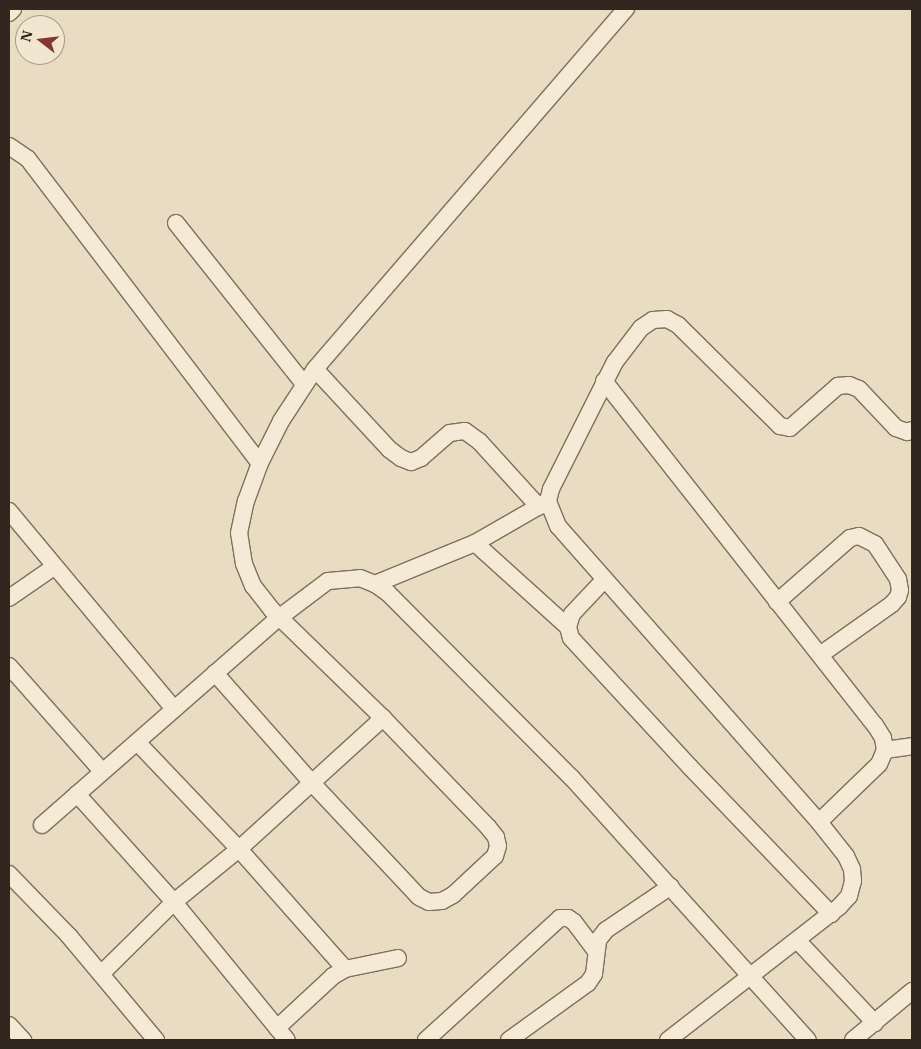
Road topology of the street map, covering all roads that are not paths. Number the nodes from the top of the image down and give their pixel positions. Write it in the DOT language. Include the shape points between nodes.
graph roads {
  1 [pos="13,9"];
  2 [pos="626,9"];
  3 [pos="9,13"];
  4 [pos="9,146"];
  5 [pos="176,223"];
  6 [pos="315,369"];
  7 [pos="604,380"];
  8 [pos="304,384"];
  9 [pos="912,430"];
  10 [pos="260,463"];
  11 [pos="543,504"];
  12 [pos="9,511"];
  13 [pos="475,543"];
  14 [pos="54,567"];
  15 [pos="604,580"];
  16 [pos="375,584"];
  17 [pos="9,598"];
  18 [pos="777,602"];
  19 [pos="280,617"];
  20 [pos="568,627"];
  21 [pos="820,655"];
  22 [pos="9,666"];
  23 [pos="215,673"];
  24 [pos="174,709"];
  25 [pos="383,718"];
  26 [pos="137,742"];
  27 [pos="912,746"];
  28 [pos="885,750"];
  29 [pos="102,772"];
  30 [pos="312,783"];
  31 [pos="78,794"];
  32 [pos="819,822"];
  33 [pos="42,825"];
  34 [pos="239,849"];
  35 [pos="9,874"];
  36 [pos="671,886"];
  37 [pos="174,902"];
  38 [pos="831,914"];
  39 [pos="798,940"];
  40 [pos="595,950"];
  41 [pos="398,958"];
  42 [pos="345,969"];
  43 [pos="101,974"];
  44 [pos="750,976"];
  45 [pos="912,991"];
  46 [pos="875,1023"];
  47 [pos="9,1025"];
  48 [pos="282,1034"];
  49 [pos="671,1039"];
  50 [pos="23,1040"];
  51 [pos="156,1040"];
  52 [pos="426,1040"];
  53 [pos="508,1040"];
  54 [pos="808,1040"];
  55 [pos="853,1040"];
  1 -- 3 [label="street"];
  2 -- 6 [label="street"];
  4 -- 10 [label="street" via="28,159"];
  5 -- 8 [label="street"];
  6 -- 8 [label="street"];
  6 -- 11 [label="street" via="401,458 411,462 450,433 465,432 479,441"];
  7 -- 9 [label="street" via="640,328 653,320 667,319 687,333 780,426 790,428 838,386 849,385 859,390 896,428 907,432"];
  7 -- 11 [label="street"];
  7 -- 18 [label="street"];
  8 -- 10 [label="street"];
  10 -- 19 [label="street" via="239,533 244,564 252,586"];
  11 -- 13 [label="street"];
  11 -- 15 [label="street"];
  12 -- 14 [label="street"];
  13 -- 16 [label="street"];
  13 -- 20 [label="street"];
  14 -- 17 [label="street"];
  14 -- 24 [label="street"];
  15 -- 20 [label="street" via="572,614"];
  15 -- 32 [label="street"];
  16 -- 19 [label="street" via="360,578 328,580"];
  16 -- 36 [label="street" via="388,593 571,777"];
  18 -- 21 [label="street"];
  18 -- 21 [label="street" via="850,538 859,536 875,544 898,580 898,597"];
  19 -- 23 [label="street"];
  19 -- 25 [label="street"];
  20 -- 38 [label="street" via="579,648"];
  21 -- 28 [label="street" via="875,725 883,738"];
  22 -- 29 [label="street"];
  23 -- 24 [label="street"];
  23 -- 30 [label="street"];
  24 -- 26 [label="street"];
  25 -- 30 [label="street"];
  25 -- 30 [label="street" via="496,837 498,846 494,856 453,895 442,901 430,902 419,897"];
  26 -- 29 [label="street"];
  26 -- 34 [label="street"];
  27 -- 28 [label="street"];
  28 -- 32 [label="street" via="879,764"];
  29 -- 31 [label="street"];
  30 -- 34 [label="street"];
  31 -- 33 [label="street"];
  31 -- 37 [label="street"];
  32 -- 38 [label="street" via="846,856 852,869 849,896"];
  34 -- 37 [label="street"];
  34 -- 42 [label="street"];
  35 -- 43 [label="street"];
  36 -- 40 [label="street" via="606,930"];
  36 -- 44 [label="street"];
  37 -- 43 [label="street"];
  37 -- 48 [label="street"];
  38 -- 39 [label="street"];
  39 -- 44 [label="street"];
  39 -- 46 [label="street"];
  40 -- 52 [label="street" via="574,922 560,918"];
  40 -- 53 [label="street" via="594,974 588,983"];
  41 -- 42 [label="street"];
  42 -- 48 [label="street" via="333,976"];
  43 -- 51 [label="street"];
  44 -- 49 [label="street"];
  44 -- 54 [label="street"];
  45 -- 46 [label="street"];
  46 -- 55 [label="street"];
  47 -- 50 [label="street"];
}
